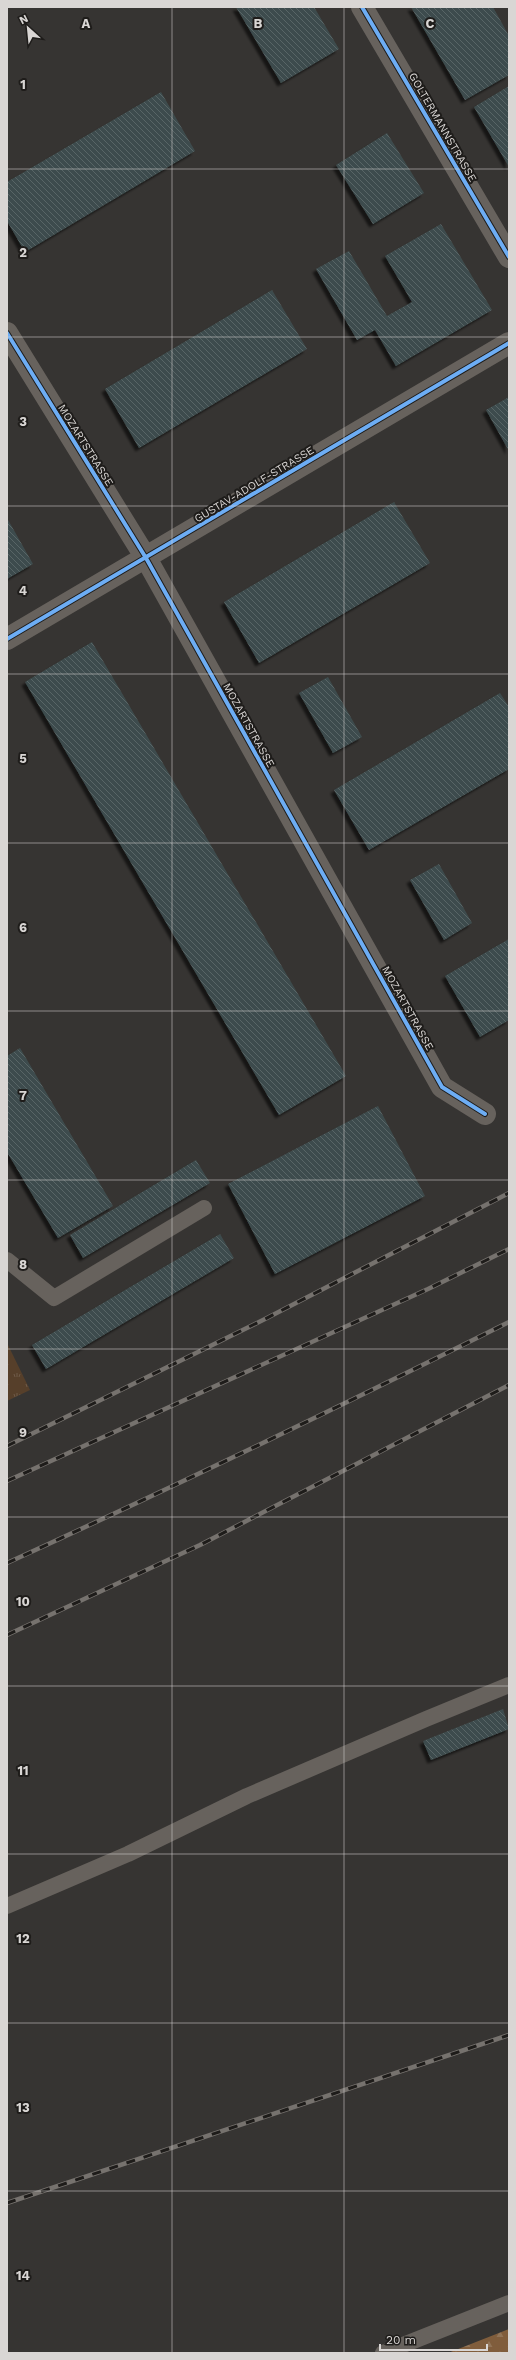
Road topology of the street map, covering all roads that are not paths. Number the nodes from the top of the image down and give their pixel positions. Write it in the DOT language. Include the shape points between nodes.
graph roads {
  1 [pos="362,7"];
  2 [pos="509,257"];
  3 [pos="7,332"];
  4 [pos="509,344"];
  5 [pos="146,558"];
  6 [pos="7,639"];
  7 [pos="485,1114"];
  8 [pos="204,1208"];
  9 [pos="7,1260"];
  10 [pos="509,1685"];
  11 [pos="7,1906"];
  12 [pos="509,2303"];
  13 [pos="383,2353"];
  1 -- 2 [label="street, GOLTERMANNSTRASSE"];
  3 -- 5 [label="street, MOZARTSTRASSE"];
  4 -- 5 [label="street, GUSTAV-ADOLF-STRASSE"];
  5 -- 6 [label="street, GUSTAV-ADOLF-STRASSE"];
  5 -- 7 [label="street, MOZARTSTRASSE" via="442,1087"];
  8 -- 9 [label="lane" via="54,1298"];
  10 -- 11 [label="lane" via="247,1796 128,1854"];
  12 -- 13 [label="lane"];
}
